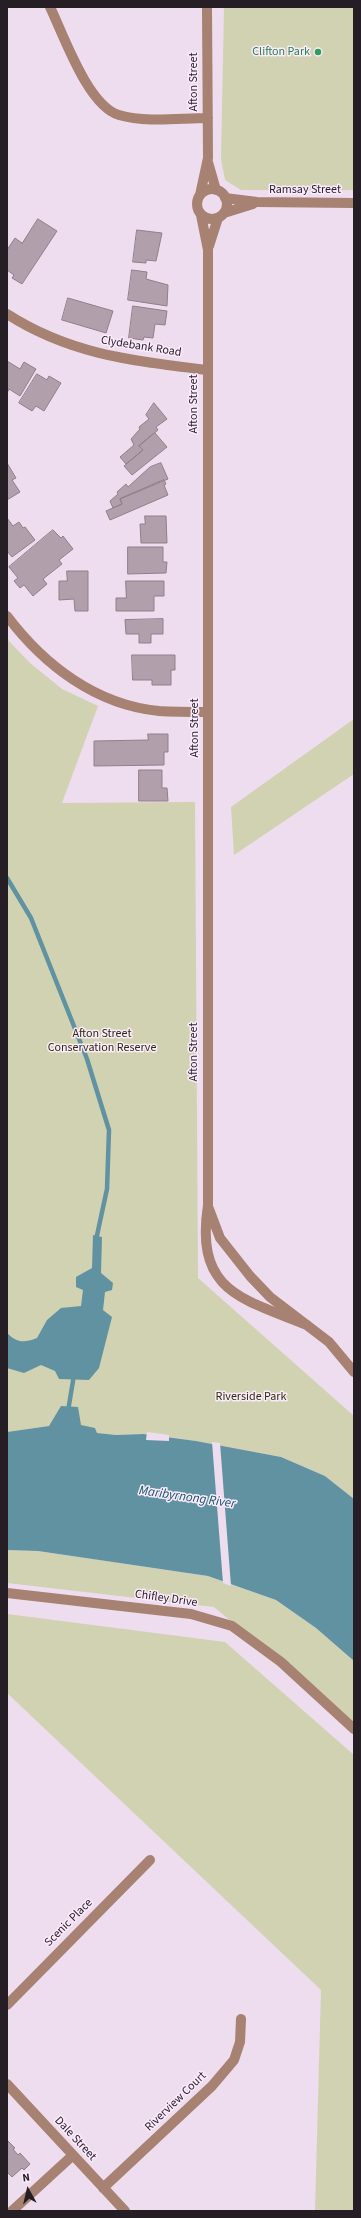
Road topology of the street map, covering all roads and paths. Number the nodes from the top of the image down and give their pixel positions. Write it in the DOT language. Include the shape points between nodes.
graph roads {
  1 [pos="50,7"];
  2 [pos="207,7"];
  3 [pos="208,118"];
  4 [pos="208,158"];
  5 [pos="216,190"];
  6 [pos="200,195"];
  7 [pos="225,198"];
  8 [pos="257,202"];
  9 [pos="354,203"];
  10 [pos="201,215"];
  11 [pos="221,215"];
  12 [pos="208,250"];
  13 [pos="7,314"];
  14 [pos="207,370"];
  15 [pos="7,616"];
  16 [pos="208,712"];
  17 [pos="208,1205"];
  18 [pos="307,1325"];
  19 [pos="354,1372"];
  20 [pos="7,1593"];
  21 [pos="354,1729"];
  22 [pos="150,1860"];
  23 [pos="7,2005"];
  24 [pos="241,2019"];
  25 [pos="7,2084"];
  26 [pos="72,2156"];
  27 [pos="104,2188"];
  28 [pos="12,2211"];
  29 [pos="125,2211"];
  1 -- 3 [label="street" via="88,87 104,107 119,115 134,118"];
  2 -- 3 [label="street, Afton Street"];
  3 -- 4 [label="street, Afton Street"];
  4 -- 5 [label="street, Afton Street"];
  4 -- 6 [label="street, Afton Street"];
  5 -- 6 [label="street" via="207,190"];
  5 -- 7 [label="street"];
  6 -- 10 [label="street" via="197,207"];
  7 -- 8 [label="street, Ramsay Street"];
  7 -- 11 [label="street" via="226,203"];
  8 -- 9 [label="street, Ramsay Street"];
  8 -- 11 [label="street, Ramsay Street"];
  10 -- 11 [label="street" via="209,219"];
  10 -- 12 [label="street, Afton Street"];
  11 -- 12 [label="street, Afton Street"];
  12 -- 14 [label="street, Afton Street"];
  13 -- 14 [label="street, Clydebank Road" via="42,333 97,353 126,360"];
  14 -- 16 [label="street, Afton Street"];
  15 -- 16 [label="street" via="45,660 68,678 91,691 158,711"];
  16 -- 17 [label="street, Afton Street"];
  17 -- 18 [label="street" via="214,1227 232,1255 270,1297"];
  17 -- 18 [label="street" via="205,1226 208,1256 224,1285 249,1301"];
  18 -- 19 [label="street" via="329,1342"];
  20 -- 21 [label="street, Chifley Drive" via="191,1614 232,1626 281,1662"];
  22 -- 23 [label="street, Scenic Place"];
  24 -- 27 [label="street, Riverview Court" via="240,2042 230,2065 212,2086"];
  25 -- 26 [label="street, Dale Street"];
  26 -- 27 [label="street, Dale Street"];
  26 -- 28 [label="street"];
  27 -- 29 [label="street, Dale Street"];
}
